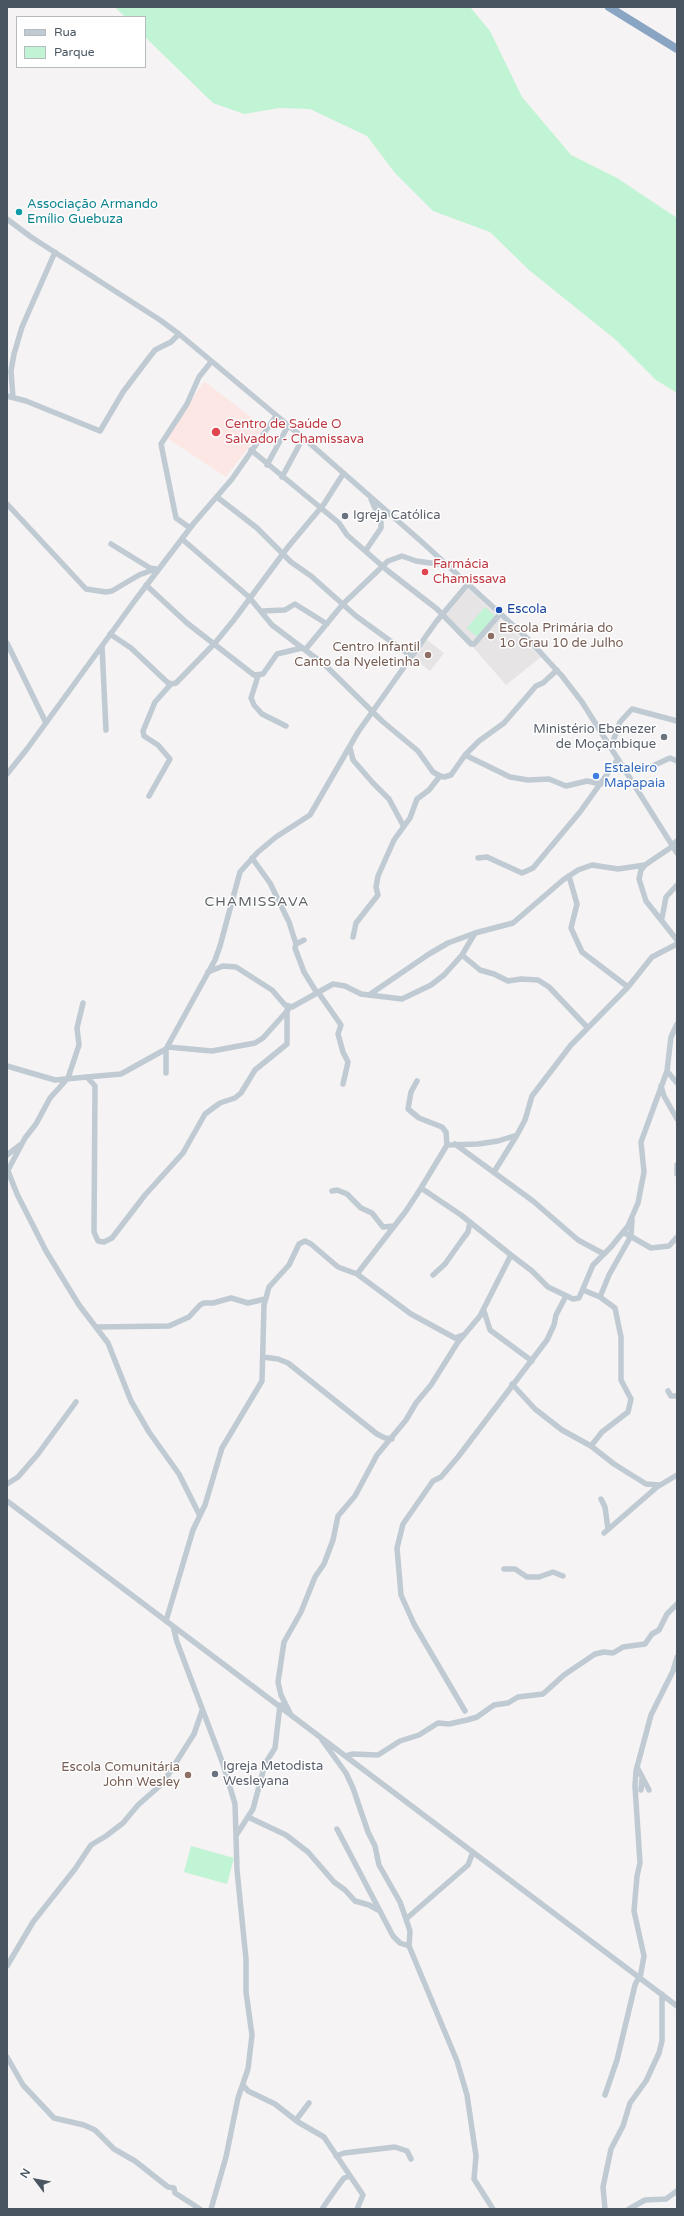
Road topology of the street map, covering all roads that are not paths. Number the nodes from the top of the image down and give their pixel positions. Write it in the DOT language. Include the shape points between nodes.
graph roads {
  1 [pos="609,7"];
  2 [pos="677,49"];
  3 [pos="7,219"];
  4 [pos="55,252"];
  5 [pos="179,334"];
  6 [pos="211,362"];
  7 [pos="10,397"];
  8 [pos="276,416"];
  9 [pos="288,426"];
  10 [pos="303,438"];
  11 [pos="251,450"];
  12 [pos="267,465"];
  13 [pos="343,474"];
  14 [pos="282,477"];
  15 [pos="216,498"];
  16 [pos="370,499"];
  17 [pos="7,504"];
  18 [pos="320,509"];
  19 [pos="190,528"];
  20 [pos="182,539"];
  21 [pos="111,544"];
  22 [pos="366,550"];
  23 [pos="283,554"];
  24 [pos="445,565"];
  25 [pos="382,566"];
  26 [pos="157,569"];
  27 [pos="146,585"];
  28 [pos="467,585"];
  29 [pos="249,597"];
  30 [pos="343,604"];
  31 [pos="262,611"];
  32 [pos="442,614"];
  33 [pos="500,614"];
  34 [pos="327,624"];
  35 [pos="110,634"];
  36 [pos="7,643"];
  37 [pos="215,643"];
  38 [pos="102,646"];
  39 [pos="304,649"];
  40 [pos="411,656"];
  41 [pos="557,670"];
  42 [pos="258,676"];
  43 [pos="171,684"];
  44 [pos="373,711"];
  45 [pos="677,721"];
  46 [pos="46,723"];
  47 [pos="286,726"];
  48 [pos="106,730"];
  49 [pos="350,747"];
  50 [pos="611,747"];
  51 [pos="465,755"];
  52 [pos="618,759"];
  53 [pos="677,761"];
  54 [pos="623,766"];
  55 [pos="7,774"];
  56 [pos="440,776"];
  57 [pos="601,784"];
  58 [pos="149,796"];
  59 [pos="403,825"];
  60 [pos="674,844"];
  61 [pos="677,853"];
  62 [pos="252,858"];
  63 [pos="478,858"];
  64 [pos="645,866"];
  65 [pos="569,876"];
  66 [pos="677,885"];
  67 [pos="662,918"];
  68 [pos="475,933"];
  69 [pos="353,937"];
  70 [pos="304,940"];
  71 [pos="677,940"];
  72 [pos="296,944"];
  73 [pos="677,944"];
  74 [pos="462,955"];
  75 [pos="208,972"];
  76 [pos="628,987"];
  77 [pos="317,992"];
  78 [pos="369,995"];
  79 [pos="83,1004"];
  80 [pos="289,1009"];
  81 [pos="677,1024"];
  82 [pos="587,1027"];
  83 [pos="167,1048"];
  84 [pos="7,1066"];
  85 [pos="667,1071"];
  86 [pos="166,1073"];
  87 [pos="87,1077"];
  88 [pos="68,1078"];
  89 [pos="417,1081"];
  90 [pos="677,1083"];
  91 [pos="343,1084"];
  92 [pos="661,1086"];
  93 [pos="677,1119"];
  94 [pos="517,1135"];
  95 [pos="22,1144"];
  96 [pos="455,1144"];
  97 [pos="447,1145"];
  98 [pos="7,1155"];
  99 [pos="677,1165"];
  100 [pos="8,1172"];
  101 [pos="494,1172"];
  102 [pos="677,1174"];
  103 [pos="421,1188"];
  104 [pos="332,1191"];
  105 [pos="632,1220"];
  106 [pos="470,1222"];
  107 [pos="394,1226"];
  108 [pos="623,1232"];
  109 [pos="630,1237"];
  110 [pos="677,1237"];
  111 [pos="604,1254"];
  112 [pos="511,1255"];
  113 [pos="357,1274"];
  114 [pos="433,1275"];
  115 [pos="584,1290"];
  116 [pos="566,1296"];
  117 [pos="600,1297"];
  118 [pos="264,1299"];
  119 [pos="484,1311"];
  120 [pos="96,1327"];
  121 [pos="463,1335"];
  122 [pos="263,1356"];
  123 [pos="532,1361"];
  124 [pos="512,1384"];
  125 [pos="668,1391"];
  126 [pos="677,1396"];
  127 [pos="76,1402"];
  128 [pos="392,1439"];
  129 [pos="591,1446"];
  130 [pos="677,1475"];
  131 [pos="7,1484"];
  132 [pos="660,1485"];
  133 [pos="601,1499"];
  134 [pos="7,1501"];
  135 [pos="199,1514"];
  136 [pos="504,1570"];
  137 [pos="563,1576"];
  138 [pos="677,1604"];
  139 [pos="166,1621"];
  140 [pos="172,1626"];
  141 [pos="677,1656"];
  142 [pos="281,1695"];
  143 [pos="280,1707"];
  144 [pos="202,1711"];
  145 [pos="465,1711"];
  146 [pos="280,1714"];
  147 [pos="289,1714"];
  148 [pos="320,1737"];
  149 [pos="346,1756"];
  150 [pos="637,1767"];
  151 [pos="643,1778"];
  152 [pos="641,1790"];
  153 [pos="649,1790"];
  154 [pos="248,1817"];
  155 [pos="337,1829"];
  156 [pos="237,1834"];
  157 [pos="473,1852"];
  158 [pos="380,1911"];
  159 [pos="406,1919"];
  160 [pos="409,1946"];
  161 [pos="7,1966"];
  162 [pos="639,1977"];
  163 [pos="662,1994"];
  164 [pos="677,2006"];
  165 [pos="7,2057"];
  166 [pos="243,2085"];
  167 [pos="604,2095"];
  168 [pos="309,2103"];
  169 [pos="296,2120"];
  170 [pos="336,2156"];
  171 [pos="411,2159"];
  172 [pos="346,2171"];
  173 [pos="350,2176"];
  174 [pos="344,2178"];
  175 [pos="677,2191"];
  176 [pos="200,2209"];
  177 [pos="211,2209"];
  178 [pos="322,2209"];
  179 [pos="357,2209"];
  180 [pos="493,2209"];
  181 [pos="605,2209"];
  182 [pos="629,2209"];
  1 -- 2 [label="highway"];
  3 -- 4 [label="street"];
  4 -- 5 [label="street"];
  4 -- 7 [label="street" via="22,327 11,371"];
  5 -- 6 [label="street"];
  5 -- 7 [label="street" via="171,342 159,347 148,359 123,392 100,431"];
  6 -- 8 [label="street"];
  6 -- 19 [label="street" via="199,376 187,404 161,444 176,518"];
  8 -- 9 [label="street"];
  8 -- 11 [label="street"];
  9 -- 10 [label="street"];
  9 -- 12 [label="street"];
  10 -- 13 [label="street"];
  10 -- 14 [label="street"];
  11 -- 12 [label="street"];
  11 -- 15 [label="street" via="232,480"];
  12 -- 14 [label="street"];
  13 -- 16 [label="street"];
  13 -- 18 [label="street"];
  14 -- 18 [label="street"];
  15 -- 19 [label="street"];
  15 -- 23 [label="street" via="257,528"];
  16 -- 22 [label="street" via="381,522 381,528"];
  16 -- 24 [label="street"];
  17 -- 26 [label="street" via="86,589 112,591 139,575"];
  18 -- 22 [label="street" via="339,523 348,535"];
  18 -- 23 [label="street"];
  19 -- 20 [label="street"];
  20 -- 26 [label="street"];
  20 -- 29 [label="street"];
  21 -- 26 [label="street"];
  22 -- 25 [label="street"];
  23 -- 29 [label="street"];
  23 -- 30 [label="street"];
  24 -- 25 [label="street" via="402,556"];
  24 -- 28 [label="street"];
  25 -- 30 [label="street"];
  25 -- 32 [label="street"];
  26 -- 27 [label="street"];
  27 -- 35 [label="street"];
  27 -- 37 [label="street"];
  28 -- 32 [label="street"];
  28 -- 33 [label="street"];
  29 -- 31 [label="street"];
  29 -- 37 [label="street"];
  30 -- 34 [label="street"];
  30 -- 40 [label="street"];
  31 -- 34 [label="street" via="285,610 295,604"];
  31 -- 39 [label="street" via="272,625"];
  32 -- 33 [label="street" via="472,644"];
  32 -- 40 [label="street"];
  33 -- 41 [label="street"];
  34 -- 39 [label="street"];
  35 -- 38 [label="street"];
  35 -- 43 [label="street" via="131,648"];
  36 -- 46 [label="street"];
  37 -- 42 [label="street"];
  37 -- 43 [label="street" via="180,679"];
  38 -- 46 [label="street"];
  38 -- 48 [label="street"];
  39 -- 42 [label="street" via="277,654 263,674"];
  39 -- 44 [label="street"];
  40 -- 44 [label="street"];
  41 -- 50 [label="street" via="582,702"];
  41 -- 51 [label="street" via="543,684 536,686 504,723"];
  42 -- 47 [label="street" via="251,698 254,705 262,714"];
  43 -- 58 [label="street" via="157,699 143,731 144,736 158,745 170,759"];
  44 -- 49 [label="street"];
  44 -- 56 [label="street" via="418,751 433,772"];
  45 -- 50 [label="street" via="632,709 622,718"];
  46 -- 55 [label="street"];
  49 -- 59 [label="street" via="353,760 389,799"];
  49 -- 62 [label="street" via="310,815 276,837"];
  50 -- 52 [label="street"];
  51 -- 56 [label="street" via="452,775"];
  51 -- 57 [label="street" via="510,777 528,780 549,779 566,786 587,781"];
  52 -- 54 [label="street"];
  52 -- 57 [label="street"];
  53 -- 54 [label="street" via="670,758 646,769 637,770"];
  54 -- 60 [label="street"];
  56 -- 59 [label="street" via="429,790 417,799 410,818"];
  57 -- 63 [label="street" via="538,864 524,873 487,857"];
  59 -- 69 [label="street" via="380,871 376,887 378,896 356,923"];
  60 -- 61 [label="street"];
  60 -- 64 [label="street"];
  62 -- 72 [label="street" via="270,883 289,922"];
  62 -- 75 [label="street" via="238,877 220,946"];
  64 -- 65 [label="street" via="618,869 588,865"];
  64 -- 67 [label="street" via="641,870 639,883 648,904"];
  65 -- 68 [label="street" via="513,923"];
  65 -- 76 [label="street" via="577,904 571,928 582,952"];
  66 -- 67 [label="street" via="666,897"];
  67 -- 71 [label="street"];
  68 -- 74 [label="street"];
  68 -- 78 [label="street" via="448,943 429,954"];
  70 -- 72 [label="street"];
  72 -- 77 [label="street" via="300,961"];
  73 -- 76 [label="street" via="652,957"];
  74 -- 78 [label="street" via="438,980 405,998"];
  74 -- 82 [label="street" via="480,970 508,981 538,980 549,987"];
  75 -- 80 [label="street" via="223,966 236,967 268,988"];
  75 -- 83 [label="street"];
  76 -- 82 [label="street"];
  77 -- 78 [label="street" via="335,984"];
  77 -- 80 [label="street"];
  77 -- 91 [label="street" via="341,1025 338,1034 348,1062"];
  79 -- 88 [label="street" via="77,1028 79,1045"];
  80 -- 83 [label="street" via="263,1038 255,1043 212,1051"];
  80 -- 87 [label="street" via="286,1046 255,1070 241,1094 220,1102 205,1114 183,1153 145,1195 112,1238 104,1242 98,1241 94,1232 94,1086"];
  81 -- 85 [label="street" via="671,1037"];
  82 -- 94 [label="street" via="535,1091"];
  83 -- 86 [label="street"];
  83 -- 87 [label="street" via="121,1074"];
  84 -- 88 [label="street" via="49,1079"];
  85 -- 90 [label="street"];
  85 -- 92 [label="street"];
  87 -- 88 [label="street"];
  88 -- 95 [label="street" via="50,1098"];
  89 -- 97 [label="street" via="411,1092 408,1109 419,1118 442,1127 446,1132"];
  92 -- 93 [label="street"];
  92 -- 105 [label="street" via="640,1142 644,1172"];
  94 -- 96 [label="street" via="498,1142"];
  94 -- 101 [label="street"];
  95 -- 98 [label="street"];
  95 -- 100 [label="street"];
  96 -- 97 [label="street"];
  96 -- 101 [label="street"];
  97 -- 103 [label="street"];
  99 -- 102 [label="street"];
  100 -- 120 [label="street" via="46,1251 79,1305"];
  101 -- 111 [label="street" via="578,1240"];
  103 -- 106 [label="street"];
  103 -- 107 [label="street"];
  104 -- 107 [label="street" via="347,1194 361,1208 372,1213 383,1227"];
  105 -- 108 [label="street"];
  105 -- 109 [label="street" via="633,1232"];
  106 -- 112 [label="street"];
  106 -- 114 [label="street" via="468,1232 459,1245"];
  107 -- 113 [label="street"];
  108 -- 109 [label="street"];
  108 -- 111 [label="street"];
  109 -- 110 [label="street" via="655,1248 669,1246"];
  109 -- 117 [label="street"];
  111 -- 115 [label="street" via="593,1265"];
  112 -- 116 [label="street" via="548,1287"];
  112 -- 119 [label="street"];
  113 -- 118 [label="street" via="338,1267 305,1241 299,1244 289,1265 274,1280"];
  113 -- 121 [label="street" via="411,1314 454,1338"];
  115 -- 116 [label="street" via="577,1299"];
  115 -- 117 [label="street"];
  116 -- 123 [label="street" via="556,1315 551,1333"];
  117 -- 129 [label="street" via="615,1308 620,1323 621,1380 630,1399 628,1412 602,1432"];
  118 -- 120 [label="street" via="248,1303 231,1298 204,1303 190,1317 170,1326"];
  118 -- 122 [label="street"];
  119 -- 121 [label="street"];
  119 -- 123 [label="street" via="490,1330"];
  120 -- 135 [label="street" via="103,1334 113,1353 134,1406 179,1474"];
  121 -- 128 [label="street" via="431,1386"];
  122 -- 128 [label="street" via="288,1363 377,1434"];
  122 -- 135 [label="street" via="262,1381 259,1389 222,1448 207,1498"];
  123 -- 124 [label="street"];
  124 -- 129 [label="street" via="545,1417"];
  124 -- 145 [label="street" via="458,1457 420,1497 403,1524 397,1548 401,1595 414,1624"];
  125 -- 126 [label="street" via="671,1396"];
  127 -- 131 [label="street" via="38,1454 18,1477"];
  128 -- 142 [label="street" via="376,1457 355,1496 336,1520 324,1564 315,1577 301,1612 284,1642 278,1682"];
  129 -- 132 [label="street" via="646,1484"];
  130 -- 132 [label="street"];
  132 -- 133 [label="street" via="606,1531 605,1507"];
  134 -- 139 [label="street"];
  135 -- 139 [label="street"];
  136 -- 137 [label="street" via="515,1570 527,1577 539,1577 553,1572"];
  138 -- 149 [label="street" via="667,1614 659,1630 652,1634 645,1644 623,1647 613,1653 595,1654 564,1675 543,1694 518,1697 508,1703 494,1705 477,1717 467,1720 449,1724 438,1723 419,1735 400,1740 378,1755"];
  139 -- 140 [label="street"];
  140 -- 143 [label="street"];
  140 -- 144 [label="street"];
  141 -- 150 [label="street" via="673,1671 651,1715"];
  142 -- 143 [label="street"];
  142 -- 147 [label="street"];
  143 -- 146 [label="street"];
  143 -- 147 [label="street"];
  144 -- 156 [label="street" via="230,1784 235,1804"];
  144 -- 161 [label="street" via="194,1734 163,1783 138,1805 123,1823 91,1844 63,1886 33,1922"];
  146 -- 147 [label="street"];
  146 -- 154 [label="street" via="274,1748 265,1764 253,1809"];
  147 -- 148 [label="street"];
  148 -- 149 [label="street"];
  148 -- 159 [label="street" via="346,1773 380,1865"];
  149 -- 157 [label="street"];
  150 -- 151 [label="street"];
  150 -- 162 [label="street" via="635,1786 640,1863 634,1910 644,1956"];
  151 -- 152 [label="street"];
  151 -- 153 [label="street"];
  154 -- 156 [label="street"];
  154 -- 158 [label="street" via="286,1835 308,1852 334,1882 355,1901"];
  155 -- 158 [label="street"];
  156 -- 166 [label="street" via="237,1870 252,2044"];
  157 -- 159 [label="street" via="470,1863"];
  157 -- 162 [label="street"];
  158 -- 160 [label="street" via="393,1936 400,1943"];
  159 -- 160 [label="street" via="410,1931"];
  160 -- 180 [label="street" via="457,2061 467,2095 475,2148 474,2179"];
  162 -- 163 [label="street"];
  162 -- 167 [label="street" via="617,2060"];
  163 -- 164 [label="street"];
  163 -- 181 [label="street" via="662,2041 659,2053 646,2081 630,2103 623,2126 611,2149 603,2187"];
  165 -- 176 [label="street" via="23,2085 54,2118 94,2130 114,2149 165,2185 174,2188 175,2193"];
  166 -- 169 [label="street" via="248,2091 282,2109"];
  166 -- 177 [label="street"];
  168 -- 169 [label="street"];
  169 -- 170 [label="street" via="324,2137"];
  170 -- 171 [label="street" via="395,2147 405,2150"];
  170 -- 172 [label="street"];
  172 -- 173 [label="street"];
  172 -- 174 [label="street"];
  173 -- 174 [label="street"];
  173 -- 179 [label="street" via="363,2195"];
  174 -- 178 [label="street"];
  175 -- 182 [label="street" via="666,2199 645,2200"];
}
